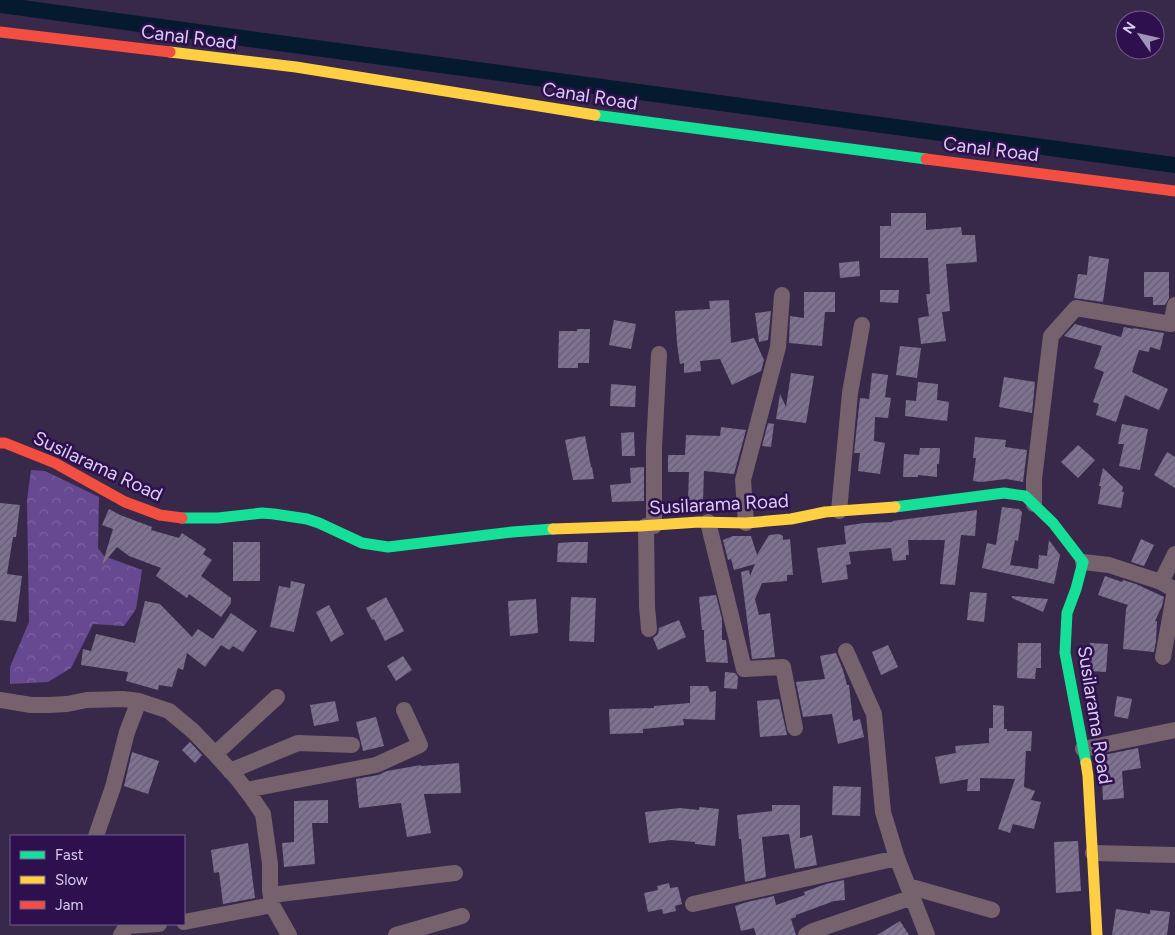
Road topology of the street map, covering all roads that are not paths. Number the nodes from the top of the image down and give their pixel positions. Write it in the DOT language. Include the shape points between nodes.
graph roads {
  1 [pos="0,32"];
  2 [pos="1175,191"];
  3 [pos="782,295"];
  4 [pos="1175,305"];
  5 [pos="862,325"];
  6 [pos="658,354"];
  7 [pos="0,443"];
  8 [pos="1034,504"];
  9 [pos="839,511"];
  10 [pos="708,522"];
  11 [pos="746,523"];
  12 [pos="650,526"];
  13 [pos="1175,554"];
  14 [pos="1082,562"];
  15 [pos="1170,587"];
  16 [pos="649,629"];
  17 [pos="846,650"];
  18 [pos="1162,657"];
  19 [pos="278,697"];
  20 [pos="0,700"];
  21 [pos="139,701"];
  22 [pos="404,710"];
  23 [pos="795,728"];
  24 [pos="1175,730"];
  25 [pos="352,745"];
  26 [pos="1083,749"];
  27 [pos="215,754"];
  28 [pos="418,757"];
  29 [pos="376,765"];
  30 [pos="230,771"];
  31 [pos="246,790"];
  32 [pos="96,835"];
  33 [pos="1092,853"];
  34 [pos="1175,855"];
  35 [pos="897,858"];
  36 [pos="455,873"];
  37 [pos="911,892"];
  38 [pos="272,900"];
  39 [pos="692,904"];
  40 [pos="992,910"];
  41 [pos="462,916"];
  42 [pos="143,925"];
  43 [pos="187,926"];
  44 [pos="121,935"];
  45 [pos="289,935"];
  46 [pos="396,935"];
  47 [pos="806,935"];
  48 [pos="927,935"];
  49 [pos="1096,935"];
  1 -- 2 [label="street, Canal Road" via="296,67 608,117"];
  3 -- 11 [label="street" via="778,347 743,480"];
  4 -- 8 [label="street" via="1171,324 1076,308 1051,336 1034,479"];
  5 -- 9 [label="street" via="850,393"];
  6 -- 12 [label="street"];
  7 -- 12 [label="street, Susilarama Road" via="56,463 126,502 160,515 218,518 274,514 307,519 362,543 388,547 556,529"];
  8 -- 9 [label="street, Susilarama Road" via="1026,496 1004,493"];
  8 -- 14 [label="street, Susilarama Road" via="1053,523"];
  9 -- 11 [label="street, Susilarama Road"];
  10 -- 11 [label="street, Susilarama Road"];
  10 -- 12 [label="street, Susilarama Road"];
  10 -- 23 [label="street" via="744,668 783,667"];
  12 -- 16 [label="street"];
  13 -- 15 [label="street"];
  14 -- 15 [label="street" via="1109,565"];
  14 -- 26 [label="street, Susilarama Road" via="1067,612 1065,653"];
  15 -- 18 [label="street"];
  17 -- 35 [label="street" via="874,714 883,812"];
  19 -- 27 [label="street"];
  20 -- 21 [label="street" via="31,705 87,700"];
  21 -- 27 [label="street" via="169,711"];
  21 -- 32 [label="street"];
  22 -- 29 [label="street" via="420,745"];
  24 -- 26 [label="street"];
  25 -- 30 [label="street" via="298,743"];
  26 -- 33 [label="street, Susilarama Road" via="1088,776"];
  27 -- 30 [label="street"];
  28 -- 29 [label="street"];
  29 -- 31 [label="street"];
  30 -- 31 [label="street"];
  31 -- 38 [label="street" via="262,814"];
  33 -- 34 [label="street"];
  33 -- 49 [label="street, Susilarama Road"];
  35 -- 37 [label="street"];
  35 -- 39 [label="street"];
  36 -- 38 [label="street"];
  37 -- 40 [label="street"];
  37 -- 47 [label="street"];
  37 -- 48 [label="street"];
  38 -- 43 [label="street"];
  38 -- 45 [label="street"];
  41 -- 46 [label="street"];
  42 -- 44 [label="street" via="127,926"];
}
